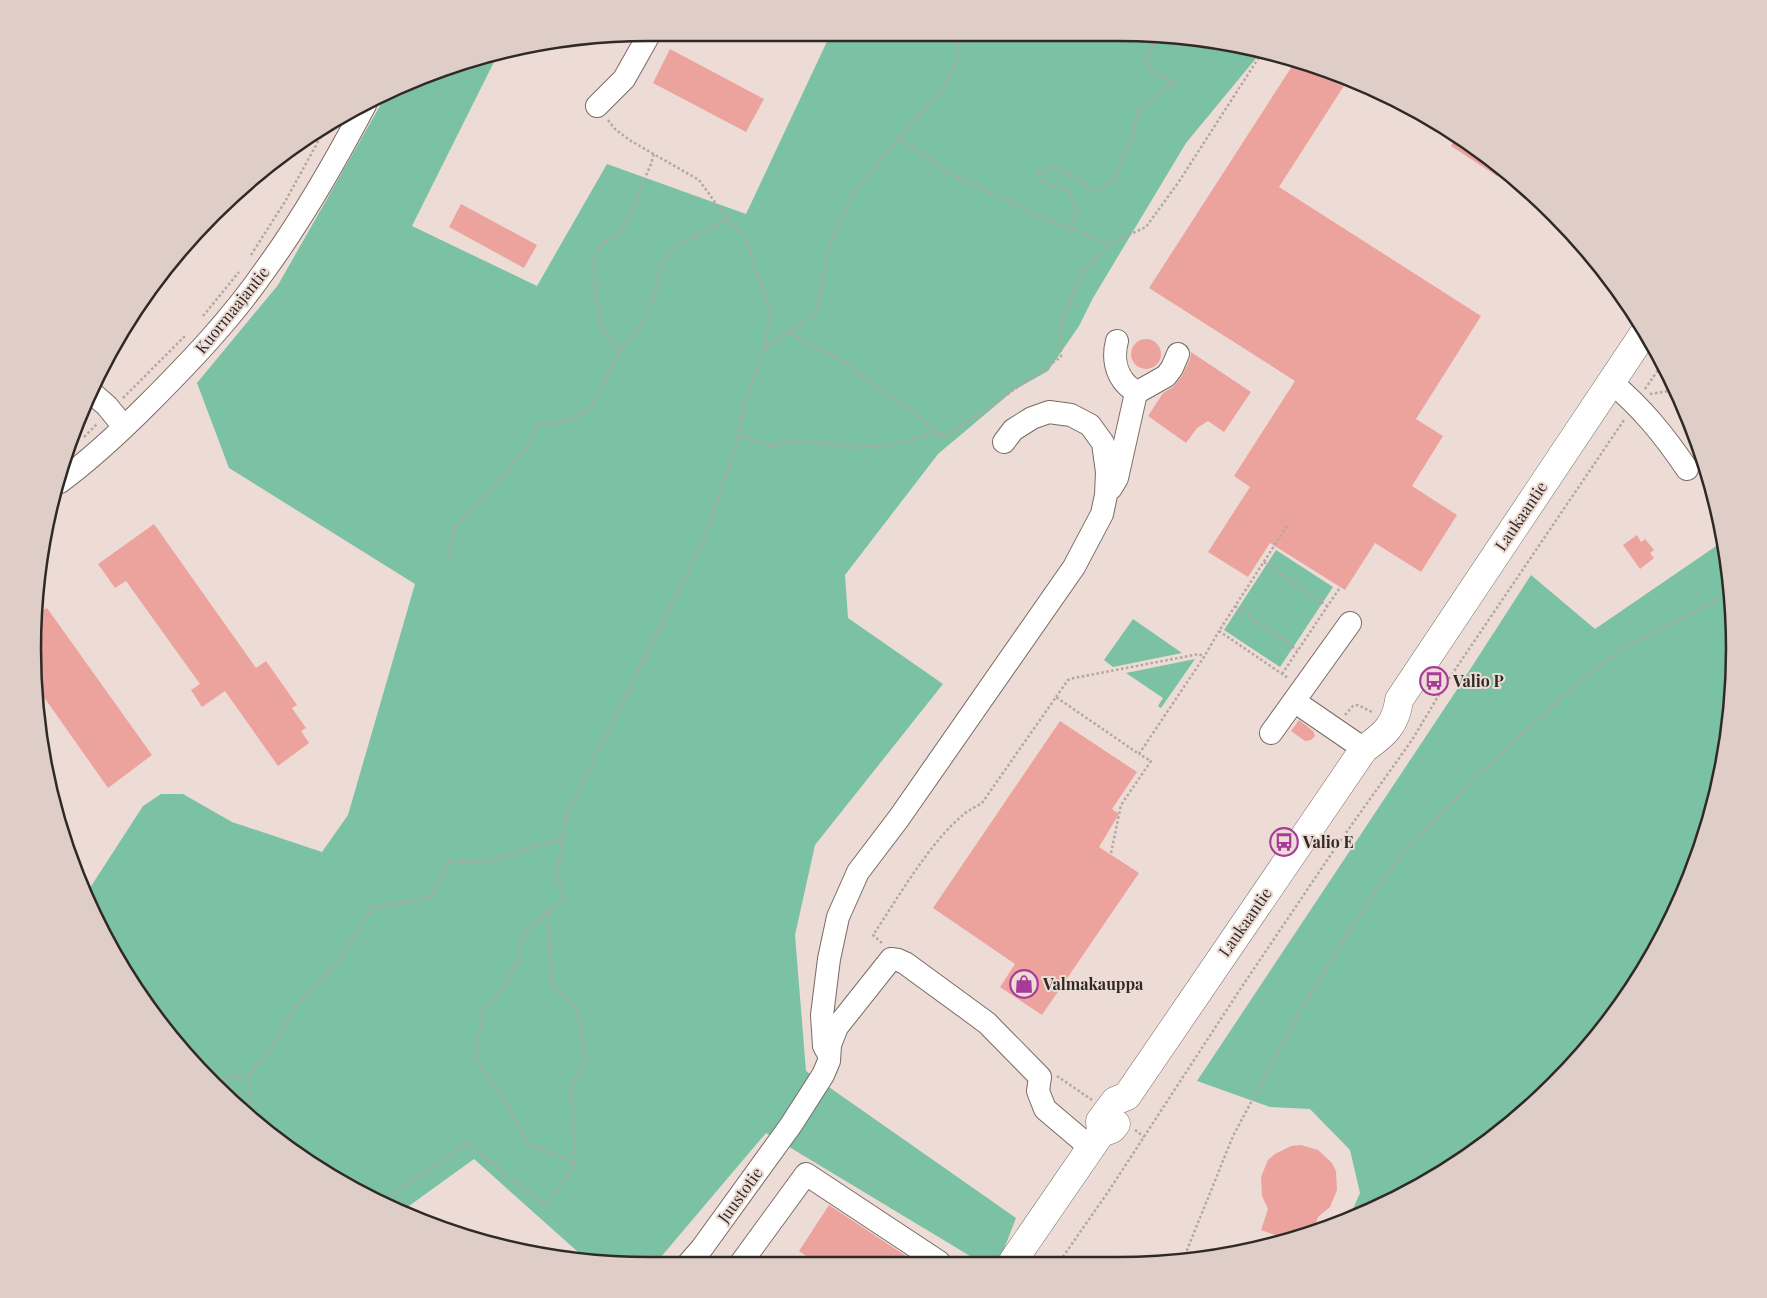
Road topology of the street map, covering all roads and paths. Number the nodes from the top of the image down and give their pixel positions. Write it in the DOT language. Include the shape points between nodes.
graph roads {
  1 [pos="645,41"];
  2 [pos="960,41"];
  3 [pos="1155,43"];
  4 [pos="1258,58"];
  5 [pos="597,106"];
  6 [pos="359,115"];
  7 [pos="899,138"];
  8 [pos="320,139"];
  9 [pos="654,153"];
  10 [pos="728,220"];
  11 [pos="1070,229"];
  12 [pos="1109,244"];
  13 [pos="251,255"];
  14 [pos="240,270"];
  15 [pos="200,320"];
  16 [pos="788,332"];
  17 [pos="188,334"];
  18 [pos="1640,339"];
  19 [pos="1116,341"];
  20 [pos="766,348"];
  21 [pos="620,350"];
  22 [pos="1178,354"];
  23 [pos="1658,370"];
  24 [pos="1611,382"];
  25 [pos="1668,392"];
  26 [pos="1136,393"];
  27 [pos="96,397"];
  28 [pos="1638,400"];
  29 [pos="117,419"];
  30 [pos="739,435"];
  31 [pos="942,436"];
  32 [pos="1004,442"];
  33 [pos="78,443"];
  34 [pos="1687,469"];
  35 [pos="68,473"];
  36 [pos="1106,495"];
  37 [pos="1287,526"];
  38 [pos="448,560"];
  39 [pos="1264,562"];
  40 [pos="1339,589"];
  41 [pos="1723,597"];
  42 [pos="1235,606"];
  43 [pos="1327,606"];
  44 [pos="1350,623"];
  45 [pos="1219,631"];
  46 [pos="1297,651"];
  47 [pos="1204,657"];
  48 [pos="1282,674"];
  49 [pos="1298,696"];
  50 [pos="1056,697"];
  51 [pos="1271,733"];
  52 [pos="1364,749"];
  53 [pos="1139,754"];
  54 [pos="562,838"];
  55 [pos="1111,853"];
  56 [pos="548,911"];
  57 [pos="900,960"];
  58 [pos="829,1055"];
  59 [pos="1027,1063"];
  60 [pos="248,1076"];
  61 [pos="219,1079"];
  62 [pos="249,1107"];
  63 [pos="1109,1121"];
  64 [pos="1144,1137"];
  65 [pos="576,1163"];
  66 [pos="388,1198"];
  67 [pos="1186,1253"];
  68 [pos="694,1257"];
  69 [pos="745,1257"];
  70 [pos="931,1257"];
  71 [pos="1017,1257"];
  72 [pos="1063,1257"];
  1 -- 5 [label="street" via="624,79"];
  2 -- 7 [label="path" via="955,66 942,90"];
  3 -- 11 [label="path" via="1146,57 1151,72 1174,83 1138,111 1133,136 1114,180 1092,192 1056,167 1038,171 1043,183 1068,190 1077,210"];
  4 -- 12 [label="path" via="1146,227"];
  5 -- 9 [label="path" via="615,129"];
  6 -- 29 [label="street, Kuormaajantie" via="308,206 265,271 178,374"];
  7 -- 11 [label="path" via="949,173"];
  7 -- 16 [label="path" via="853,193 827,252 817,312"];
  8 -- 13 [label="path"];
  9 -- 10 [label="path" via="699,180"];
  9 -- 21 [label="path" via="636,204 618,234 600,245 594,261 602,329"];
  10 -- 20 [label="path" via="745,237 770,312"];
  10 -- 21 [label="path" via="676,247 660,265 646,317"];
  11 -- 12 [label="path"];
  12 -- 31 [label="path" via="1083,271 1060,326 1061,357 947,436"];
  14 -- 15 [label="path"];
  16 -- 20 [label="path"];
  16 -- 31 [label="path" via="840,359"];
  17 -- 29 [label="path"];
  18 -- 24 [label="main road, Laukaantie"];
  19 -- 26 [label="street" via="1119,374"];
  20 -- 30 [label="path" via="743,406"];
  21 -- 38 [label="path" via="590,410 566,421 536,426 528,446 454,528"];
  22 -- 26 [label="street" via="1166,376"];
  23 -- 28 [label="path"];
  24 -- 28 [label="street"];
  24 -- 52 [label="main road, Laukaantie" via="1399,700 1392,724 1379,739"];
  25 -- 28 [label="path"];
  26 -- 36 [label="street" via="1117,478"];
  27 -- 29 [label="street"];
  28 -- 34 [label="street"];
  28 -- 64 [label="path"];
  29 -- 33 [label="path"];
  29 -- 35 [label="street, Kuormaajantie"];
  30 -- 31 [label="path" via="773,447 784,441 858,449 861,445 882,448 932,434"];
  30 -- 54 [label="path" via="704,539 566,815"];
  32 -- 36 [label="street" via="1013,430 1032,418 1049,412 1071,415 1090,425 1103,443"];
  36 -- 58 [label="street" via="1102,514 1074,567 858,872 838,917 829,958 822,1015 824,1046"];
  37 -- 39 [label="path"];
  39 -- 42 [label="path"];
  39 -- 43 [label="path"];
  40 -- 43 [label="path"];
  41 -- 67 [label="path" via="1613,655 1482,771 1403,852 1370,898 1302,1007 1233,1136"];
  42 -- 45 [label="path"];
  42 -- 46 [label="path"];
  43 -- 46 [label="path"];
  44 -- 49 [label="street"];
  45 -- 47 [label="path"];
  45 -- 48 [label="path"];
  46 -- 48 [label="path"];
  47 -- 50 [label="path" via="1199,654 1175,657 1074,678 1068,680"];
  47 -- 53 [label="path"];
  48 -- 49 [label="path"];
  49 -- 51 [label="street"];
  49 -- 52 [label="street"];
  50 -- 53 [label="path"];
  50 -- 57 [label="path" via="982,803 948,829 873,935"];
  52 -- 63 [label="main road, Laukaantie"];
  53 -- 55 [label="path" via="1151,761 1121,805"];
  54 -- 56 [label="path" via="556,876 566,899"];
  54 -- 60 [label="path" via="486,862 449,860 430,898 372,908 341,958 294,1009 268,1052"];
  56 -- 65 [label="path" via="552,986 577,1007 588,1061 571,1086"];
  56 -- 65 [label="path" via="526,930 506,985 483,1011 475,1060 504,1100 526,1142"];
  57 -- 58 [label="street, Juustotie" via="891,959 837,1027"];
  57 -- 59 [label="street" via="987,1023"];
  58 -- 68 [label="street, Juustotie" via="823,1075 791,1125"];
  59 -- 63 [label="path" via="1054,1074"];
  59 -- 63 [label="street" via="1040,1078 1038,1091 1045,1109"];
  60 -- 61 [label="path"];
  60 -- 62 [label="path"];
  63 -- 64 [label="path"];
  63 -- 71 [label="main road, Laukaantie"];
  64 -- 72 [label="path"];
  65 -- 66 [label="path" via="546,1206 466,1143"];
  69 -- 70 [label="street" via="806,1174"];
}
